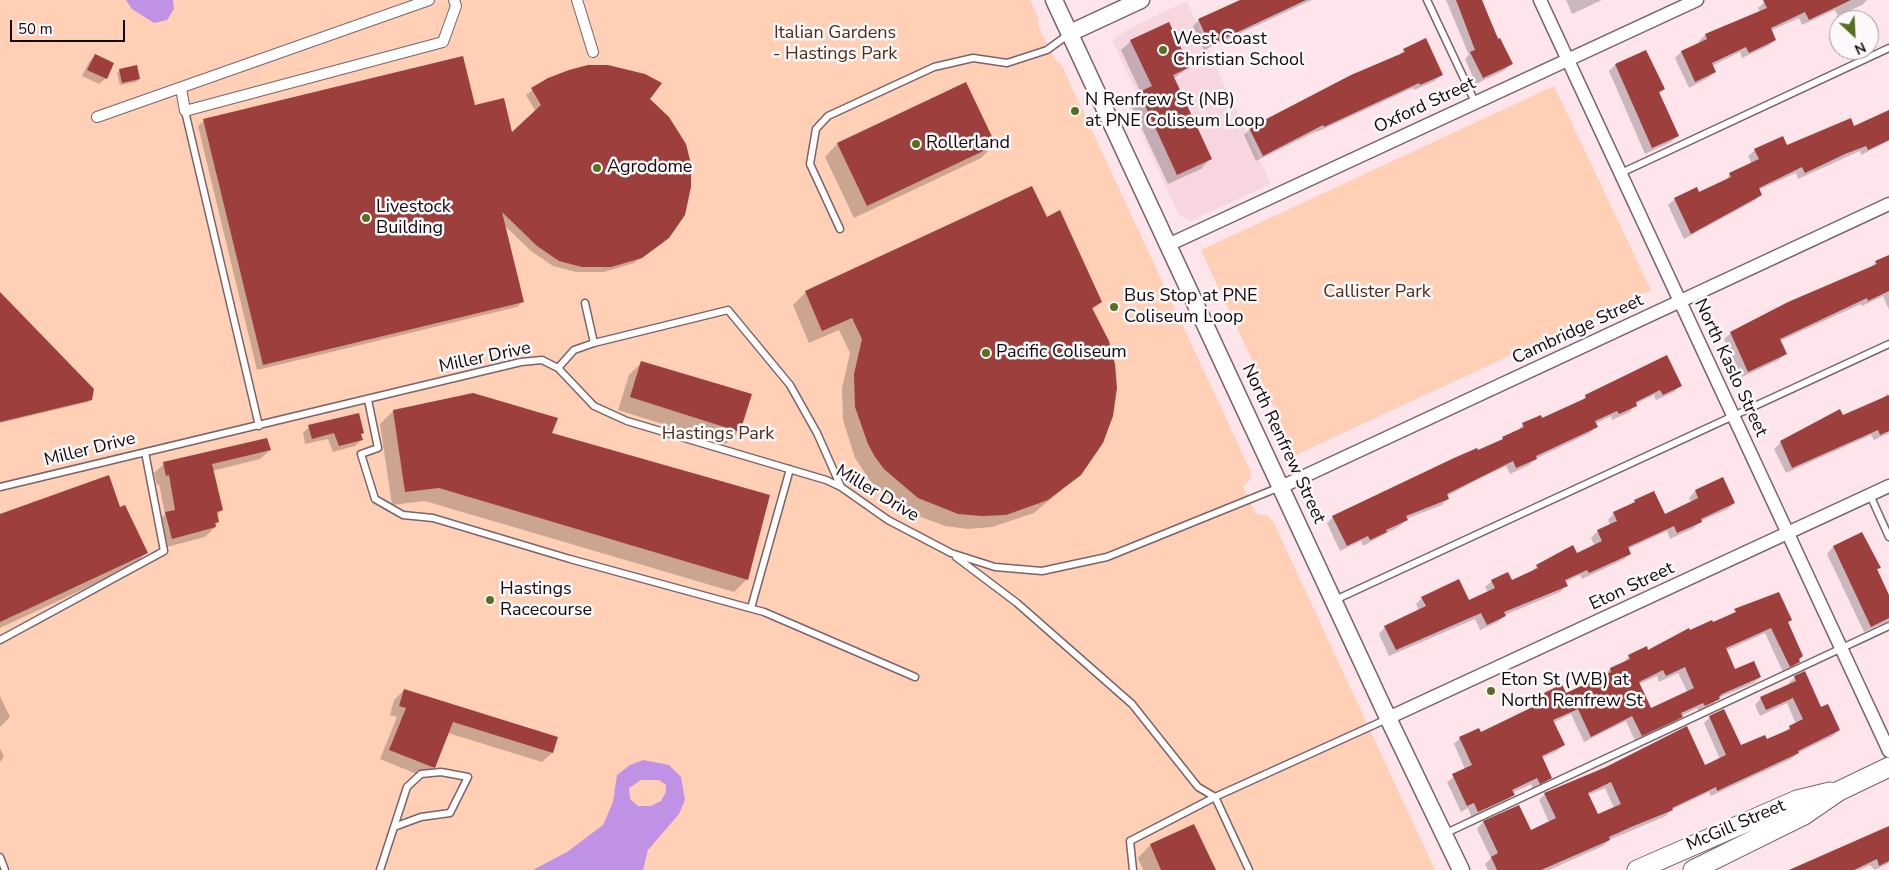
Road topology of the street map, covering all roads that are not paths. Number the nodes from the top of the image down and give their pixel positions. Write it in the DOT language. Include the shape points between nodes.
graph roads {
  1 [pos="429,0"];
  2 [pos="454,0"];
  3 [pos="577,0"];
  4 [pos="1054,0"];
  5 [pos="1141,0"];
  6 [pos="1427,0"];
  7 [pos="1540,0"];
  8 [pos="1696,0"];
  9 [pos="1070,33"];
  10 [pos="1889,48"];
  11 [pos="593,52"];
  12 [pos="1568,60"];
  13 [pos="180,88"];
  14 [pos="1475,102"];
  15 [pos="185,111"];
  16 [pos="97,117"];
  17 [pos="1621,173"];
  18 [pos="1889,204"];
  19 [pos="840,229"];
  20 [pos="1168,245"];
  21 [pos="1679,302"];
  22 [pos="584,303"];
  23 [pos="594,343"];
  24 [pos="1889,344"];
  25 [pos="558,368"];
  26 [pos="368,400"];
  27 [pos="1733,416"];
  28 [pos="259,426"];
  29 [pos="145,452"];
  30 [pos="790,469"];
  31 [pos="1889,486"];
  32 [pos="0,487"];
  33 [pos="841,487"];
  34 [pos="1281,487"];
  35 [pos="1870,495"];
  36 [pos="1789,533"];
  37 [pos="1889,538"];
  38 [pos="951,553"];
  39 [pos="1334,600"];
  40 [pos="751,608"];
  41 [pos="1889,626"];
  42 [pos="0,640"];
  43 [pos="1842,648"];
  44 [pos="915,677"];
  45 [pos="1388,718"];
  46 [pos="1889,751"];
  47 [pos="1889,767"];
  48 [pos="1839,790"];
  49 [pos="1215,797"];
  50 [pos="394,827"];
  51 [pos="1444,834"];
  52 [pos="0,857"];
  53 [pos="5,870"];
  54 [pos="380,870"];
  55 [pos="1133,870"];
  56 [pos="1249,870"];
  57 [pos="1461,870"];
  58 [pos="1637,870"];
  59 [pos="1693,870"];
  1 -- 13 [label="street"];
  2 -- 15 [label="street" via="456,6 444,42"];
  3 -- 11 [label="street"];
  4 -- 9 [label="street, North Renfrew Street"];
  5 -- 9 [label="street"];
  6 -- 14 [label="lane"];
  7 -- 12 [label="street, North Kaslo Street"];
  8 -- 12 [label="street, Oxford Street"];
  9 -- 19 [label="lane" via="1047,50 1007,62 972,58 934,67 828,116 816,129 810,164"];
  9 -- 20 [label="street, North Renfrew Street"];
  10 -- 17 [label="lane"];
  12 -- 14 [label="street, Oxford Street"];
  12 -- 17 [label="street, North Kaslo Street"];
  13 -- 15 [label="street"];
  13 -- 16 [label="street"];
  14 -- 20 [label="street, Oxford Street"];
  15 -- 28 [label="lane"];
  17 -- 21 [label="street, North Kaslo Street"];
  18 -- 21 [label="street, Cambridge Street"];
  20 -- 34 [label="street, North Renfrew Street"];
  21 -- 27 [label="street, North Kaslo Street"];
  21 -- 34 [label="street, Cambridge Street"];
  22 -- 23 [label="lane"];
  23 -- 25 [label="lane" via="574,350"];
  23 -- 33 [label="lane" via="728,310 790,385"];
  24 -- 27 [label="lane"];
  25 -- 26 [label="lane, Miller Drive" via="542,360 522,362"];
  25 -- 30 [label="lane, Miller Drive" via="594,406 627,421"];
  26 -- 28 [label="lane, Miller Drive"];
  26 -- 40 [label="lane" via="378,448 361,454 375,499 403,516 433,518"];
  27 -- 36 [label="street, North Kaslo Street"];
  27 -- 39 [label="lane"];
  28 -- 29 [label="lane, Miller Drive"];
  29 -- 32 [label="lane, Miller Drive"];
  29 -- 42 [label="lane" via="164,551"];
  30 -- 33 [label="lane, Miller Drive"];
  30 -- 40 [label="lane"];
  31 -- 35 [label="street, Eton Street"];
  33 -- 38 [label="lane, Miller Drive" via="888,520"];
  34 -- 38 [label="lane, Miller Drive" via="1107,557 1042,571 995,567"];
  34 -- 39 [label="street, North Renfrew Street"];
  35 -- 36 [label="street, Eton Street"];
  35 -- 37 [label="lane"];
  36 -- 43 [label="street, North Kaslo Street"];
  36 -- 45 [label="street, Eton Street"];
  38 -- 49 [label="lane" via="1017,604 1132,704 1198,787"];
  39 -- 45 [label="street, North Renfrew Street"];
  40 -- 44 [label="lane"];
  41 -- 43 [label="lane"];
  43 -- 46 [label="street, North Kaslo Street"];
  43 -- 51 [label="lane"];
  45 -- 49 [label="lane"];
  45 -- 51 [label="street, North Renfrew Street"];
  47 -- 48 [label="main road, McGill Street"];
  48 -- 58 [label="main road, McGill Street" via="1797,800"];
  48 -- 59 [label="main road, McGill Street" via="1804,815"];
  49 -- 55 [label="lane" via="1130,841"];
  49 -- 56 [label="lane"];
  50 -- 50 [label="lane" via="407,787 421,774 441,772 468,777 450,813 421,817"];
  50 -- 54 [label="lane"];
  51 -- 57 [label="street, North Renfrew Street"];
  52 -- 53 [label="lane"];
}
